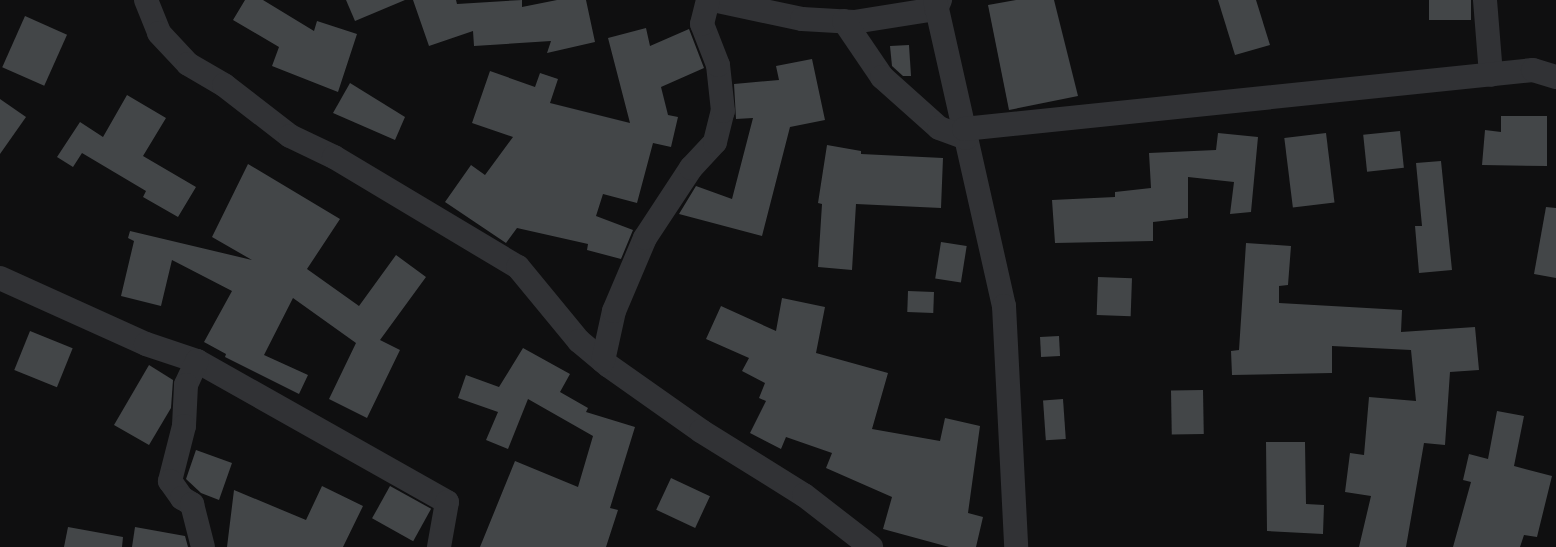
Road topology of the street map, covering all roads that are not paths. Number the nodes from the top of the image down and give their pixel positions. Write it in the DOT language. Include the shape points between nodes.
graph roads {
  1 [pos="146,0"];
  2 [pos="708,0"];
  3 [pos="713,0"];
  4 [pos="1485,0"];
  5 [pos="937,3"];
  6 [pos="844,21"];
  7 [pos="1491,75"];
  8 [pos="1556,77"];
  9 [pos="965,133"];
  10 [pos="0,278"];
  11 [pos="196,361"];
  12 [pos="603,361"];
  13 [pos="203,547"];
  14 [pos="439,547"];
  15 [pos="871,547"];
  16 [pos="1016,547"];
  1 -- 12 [label="street" via="159,33 188,64 224,85 290,136 334,157 518,267 579,341"];
  2 -- 12 [label="street" via="702,24 718,65 723,111 715,142 691,168 645,238 614,311"];
  3 -- 6 [label="street" via="802,19"];
  4 -- 7 [label="street"];
  5 -- 6 [label="street"];
  5 -- 9 [label="street"];
  6 -- 9 [label="street" via="882,77 939,128"];
  7 -- 8 [label="street" via="1533,70"];
  7 -- 9 [label="street"];
  9 -- 16 [label="street" via="1005,306"];
  10 -- 11 [label="street" via="146,344"];
  11 -- 13 [label="street" via="186,385 184,426 170,481 182,498 192,504"];
  11 -- 14 [label="street" via="447,502"];
  12 -- 15 [label="street" via="700,431 804,495"];
}
